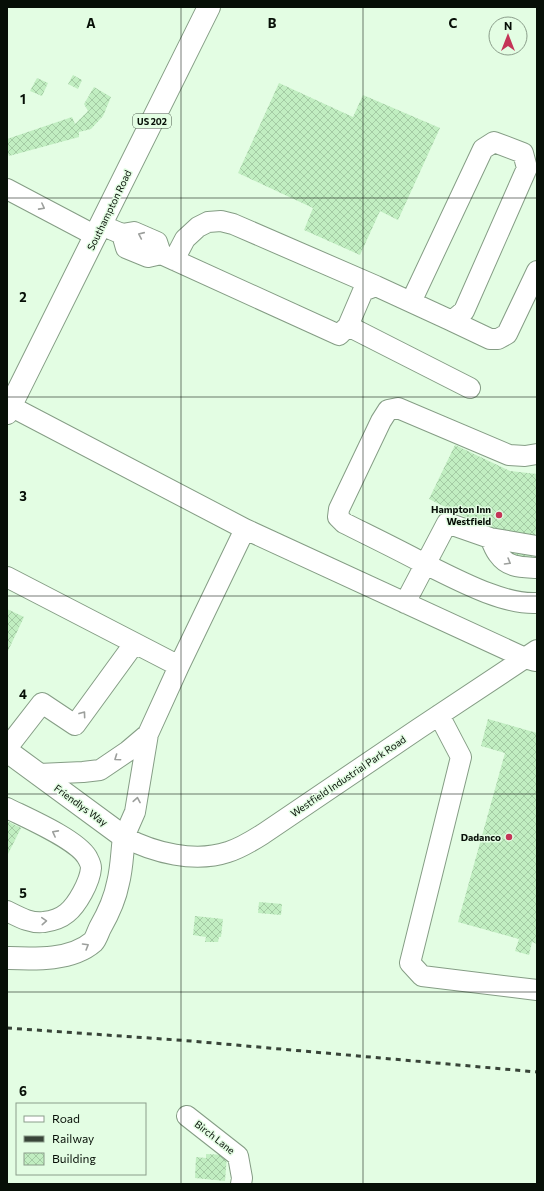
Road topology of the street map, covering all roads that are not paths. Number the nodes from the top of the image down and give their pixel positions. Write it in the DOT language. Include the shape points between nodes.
graph roads {
  1 [pos="210,7"];
  2 [pos="532,167"];
  3 [pos="7,189"];
  4 [pos="99,231"];
  5 [pos="167,257"];
  6 [pos="537,271"];
  7 [pos="376,286"];
  8 [pos="411,302"];
  9 [pos="452,321"];
  10 [pos="348,326"];
  11 [pos="470,388"];
  12 [pos="9,409"];
  13 [pos="537,454"];
  14 [pos="245,529"];
  15 [pos="490,538"];
  16 [pos="537,546"];
  17 [pos="425,563"];
  18 [pos="537,568"];
  19 [pos="7,577"];
  20 [pos="405,603"];
  21 [pos="537,603"];
  22 [pos="134,644"];
  23 [pos="533,657"];
  24 [pos="179,666"];
  25 [pos="440,714"];
  26 [pos="148,734"];
  27 [pos="7,748"];
  28 [pos="7,751"];
  29 [pos="39,774"];
  30 [pos="7,808"];
  31 [pos="124,837"];
  32 [pos="158,851"];
  33 [pos="7,911"];
  34 [pos="7,958"];
  35 [pos="537,990"];
  36 [pos="187,1116"];
  37 [pos="241,1184"];
  1 -- 4 [label="main road, Southampton Road / US 202"];
  2 -- 8 [label="street" via="522,153 494,142 483,149"];
  2 -- 9 [label="street" via="464,311"];
  3 -- 4 [label="street, one-way"];
  4 -- 5 [label="street" via="122,234 126,248 148,257"];
  4 -- 12 [label="main road, Southampton Road / US 202"];
  5 -- 7 [label="street" via="198,227 208,222 221,221"];
  5 -- 10 [label="street" via="339,335"];
  6 -- 9 [label="street" via="507,334 498,339 490,339"];
  7 -- 8 [label="street"];
  7 -- 10 [label="street" via="363,291"];
  8 -- 9 [label="street"];
  10 -- 11 [label="street"];
  12 -- 14 [label="street"];
  13 -- 17 [label="street" via="509,455 398,408 388,410 339,508 338,516 344,523"];
  14 -- 20 [label="street"];
  14 -- 24 [label="street"];
  15 -- 16 [label="street"];
  15 -- 17 [label="street" via="447,523"];
  15 -- 18 [label="street, one-way" via="498,554 507,563"];
  17 -- 20 [label="street"];
  17 -- 21 [label="street" via="459,581 504,599"];
  19 -- 22 [label="street"];
  20 -- 23 [label="street"];
  22 -- 24 [label="street"];
  27 -- 22 [label="street, one-way" via="42,703 75,725"];
  23 -- 25 [label="street, Westfield Industrial Park Road"];
  24 -- 26 [label="street"];
  25 -- 32 [label="street, Westfield Industrial Park Road" via="239,848 204,856"];
  25 -- 35 [label="street" via="461,757 410,963 422,976"];
  26 -- 29 [label="street, one-way" via="100,770"];
  31 -- 26 [label="street, one-way" via="135,812"];
  28 -- 29 [label="main road, Friendlys Way"];
  29 -- 31 [label="main road, Friendlys Way"];
  33 -- 30 [label="street, one-way" via="30,921 44,922 61,917 78,900 91,868 86,855 68,840"];
  31 -- 32 [label="street, Friendlys Way"];
  34 -- 31 [label="main road, one-way" via="60,956 94,941 108,914 118,883"];
  36 -- 37 [label="street, Birch Lane" via="238,1156"];
}
